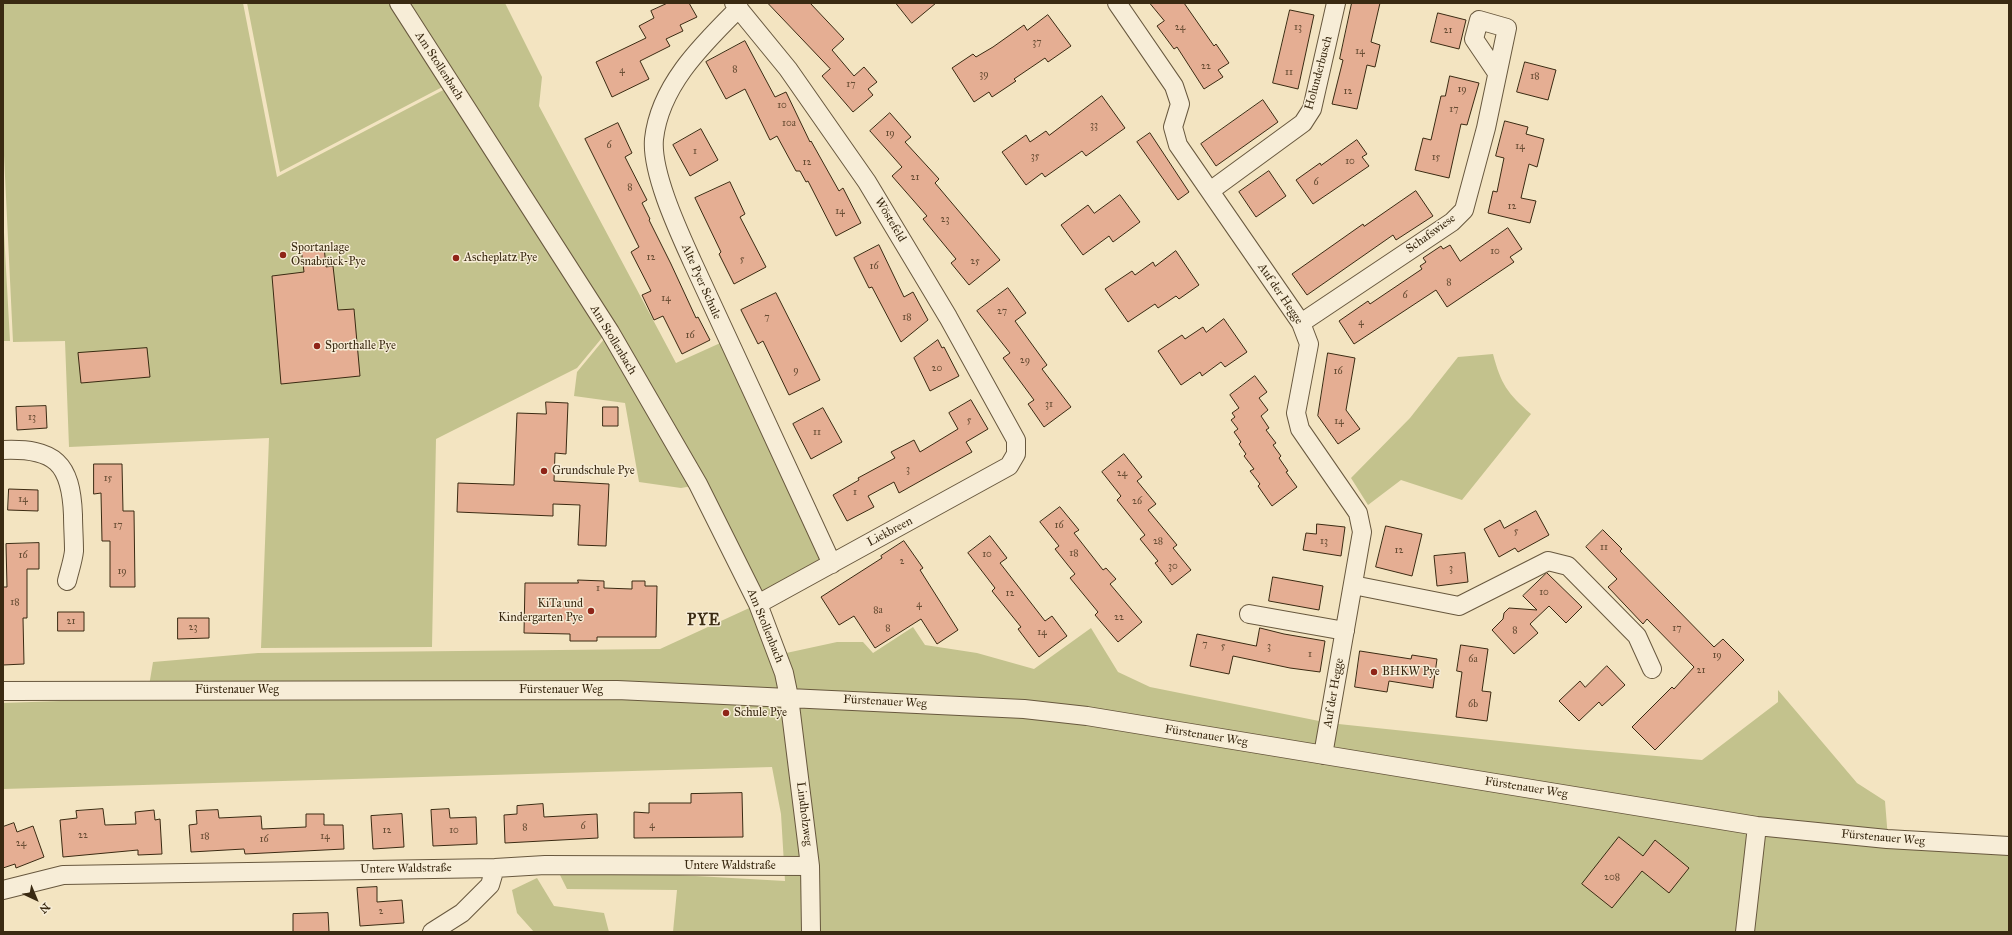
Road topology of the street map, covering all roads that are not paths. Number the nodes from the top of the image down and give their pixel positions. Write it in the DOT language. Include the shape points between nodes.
graph roads {
  1 [pos="399,3"];
  2 [pos="1117,3"];
  3 [pos="1336,3"];
  4 [pos="736,5"];
  5 [pos="1497,73"];
  6 [pos="1210,191"];
  7 [pos="1301,323"];
  8 [pos="3,450"];
  9 [pos="1016,454"];
  10 [pos="832,564"];
  11 [pos="67,582"];
  12 [pos="1353,585"];
  13 [pos="758,604"];
  14 [pos="1249,614"];
  15 [pos="1344,631"];
  16 [pos="1652,669"];
  17 [pos="3,691"];
  18 [pos="789,697"];
  19 [pos="1323,755"];
  20 [pos="1757,826"];
  21 [pos="2009,846"];
  22 [pos="810,866"];
  23 [pos="495,868"];
  24 [pos="3,890"];
  25 [pos="432,932"];
  26 [pos="811,932"];
  27 [pos="1745,932"];
  1 -- 13 [label="street, Am Stollenbach" via="610,332 698,484"];
  2 -- 6 [label="street, Auf der Hegge" via="1174,86 1180,104 1173,127 1178,145"];
  3 -- 6 [label="street, Holunderbusch" via="1312,109 1303,123"];
  4 -- 9 [label="street, Wöstefeld" via="788,69 867,182 1011,429 1016,440"];
  4 -- 10 [label="street, Alte Pyer Schule" via="680,73 660,110 654,140 658,175 695,268"];
  5 -- 7 [label="street, Schafswiese" via="1486,128 1464,210 1452,222"];
  6 -- 7 [label="street, Auf der Hegge"];
  7 -- 12 [label="street, Auf der Hegge" via="1309,344 1296,413 1300,429 1358,513 1362,532"];
  8 -- 11 [label="street" via="26,449 44,453 58,464 68,477 72,492 74,552"];
  9 -- 10 [label="street, Liekbreen" via="1009,466 997,474"];
  10 -- 13 [label="street, Liekbreen"];
  12 -- 15 [label="street, Auf der Hegge"];
  12 -- 16 [label="street" via="1459,606 1548,561 1568,566 1637,636"];
  13 -- 18 [label="street, Am Stollenbach" via="784,673"];
  14 -- 15 [label="street"];
  15 -- 19 [label="street, Auf der Hegge"];
  17 -- 18 [label="street, Fürstenauer Weg" via="617,690"];
  18 -- 19 [label="street, Fürstenauer Weg" via="1024,709 1087,716"];
  18 -- 22 [label="street, Lindholzweg"];
  19 -- 20 [label="street, Fürstenauer Weg"];
  20 -- 21 [label="street, Fürstenauer Weg" via="1888,839"];
  20 -- 27 [label="street"];
  22 -- 23 [label="street, Untere Waldstraße" via="546,865"];
  22 -- 26 [label="street, Lindholzweg"];
  23 -- 24 [label="street, Untere Waldstraße" via="63,876"];
  23 -- 25 [label="street" via="490,885 462,913"];
}
